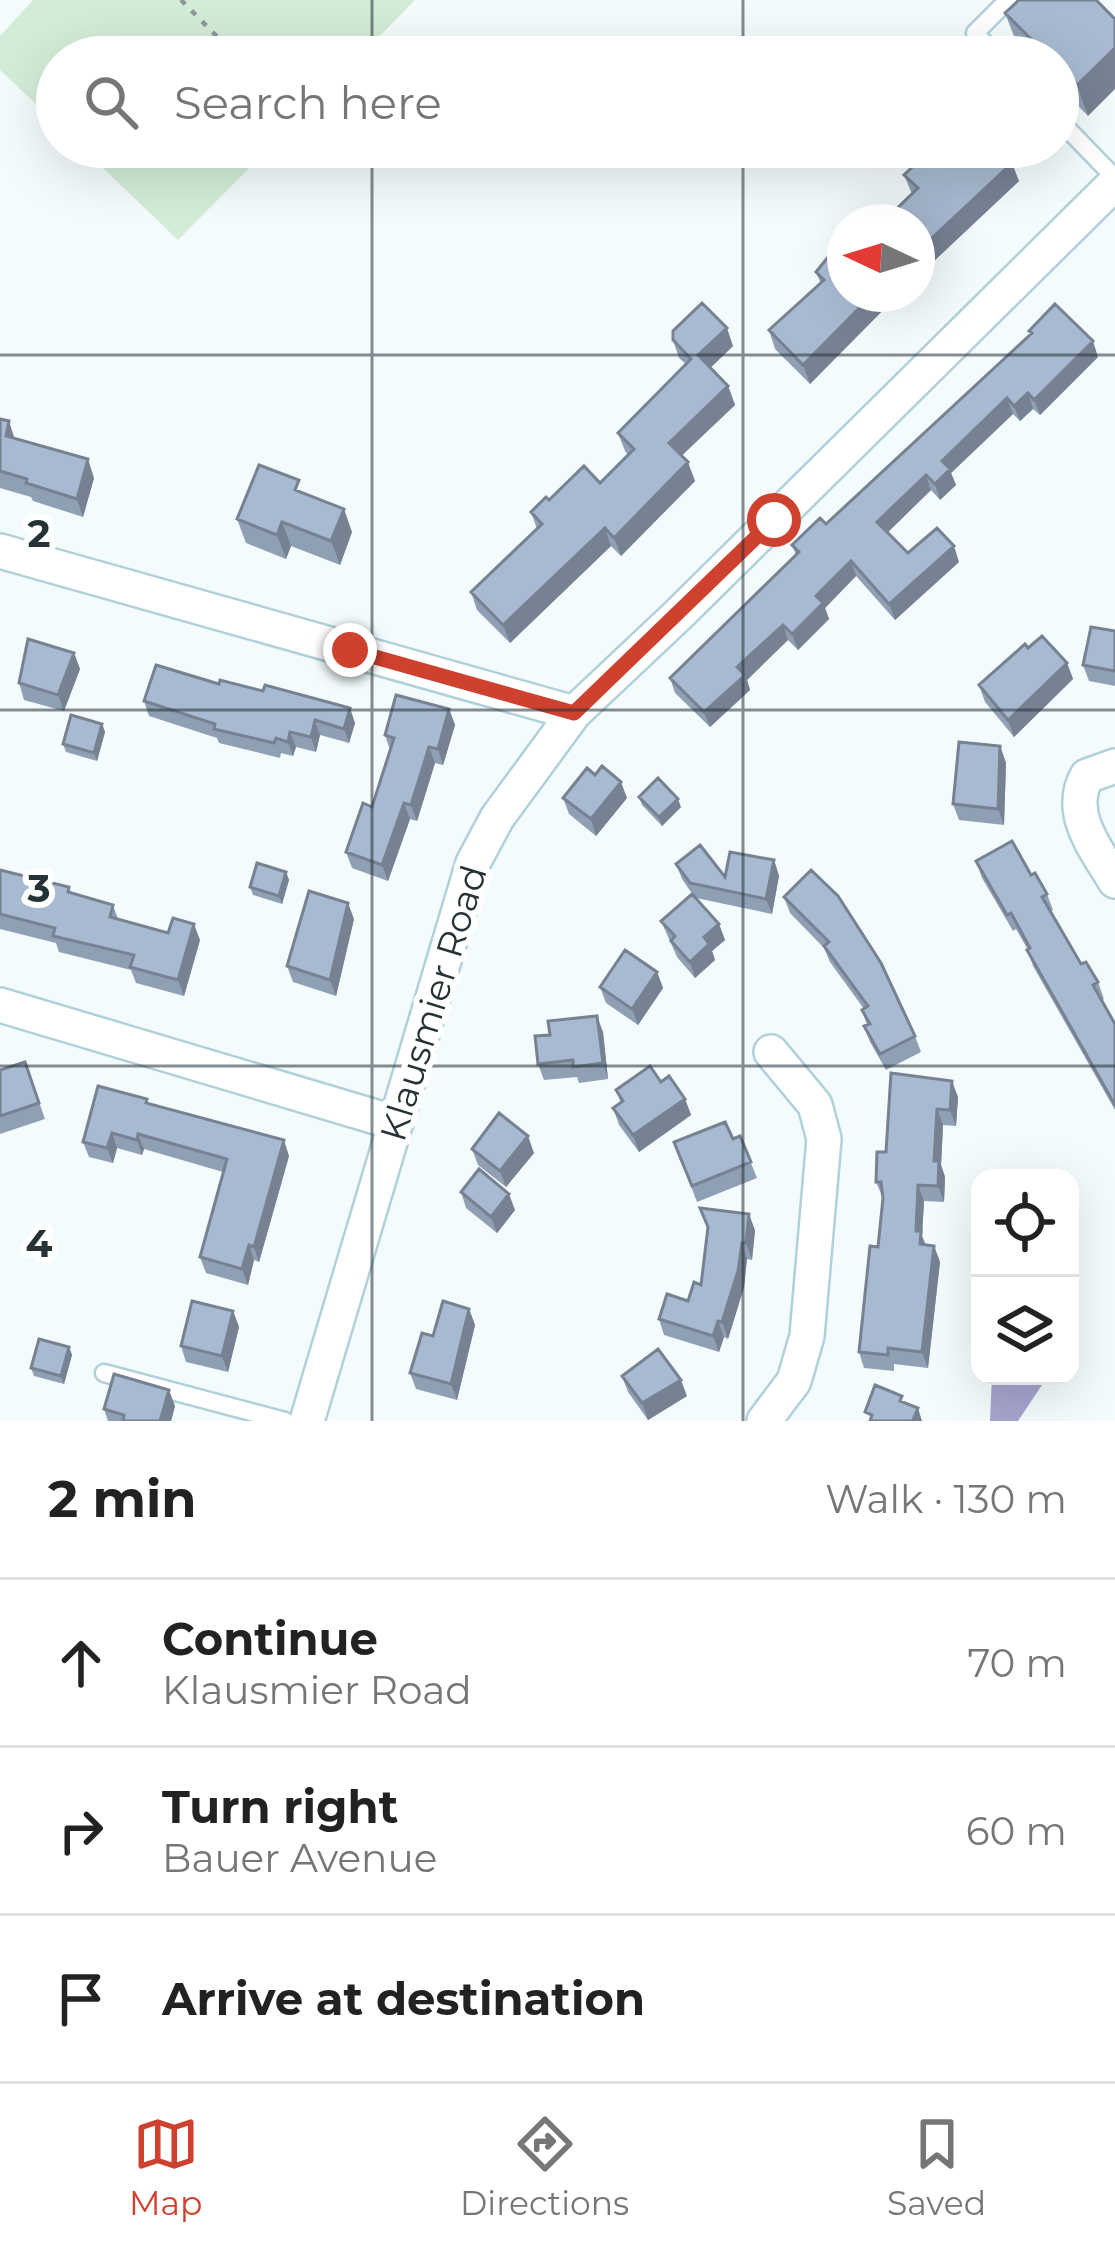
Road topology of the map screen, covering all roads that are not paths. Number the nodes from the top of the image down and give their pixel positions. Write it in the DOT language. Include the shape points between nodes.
graph roads {
  1 [pos="1008,0"];
  2 [pos="978,36"];
  3 [pos="1079,142"];
  4 [pos="1115,181"];
  5 [pos="0,551"];
  6 [pos="574,713"];
  7 [pos="1115,766"];
  8 [pos="1115,881"];
  9 [pos="0,1005"];
  10 [pos="771,1052"];
  11 [pos="396,1123"];
  12 [pos="104,1372"];
  13 [pos="304,1420"];
  14 [pos="764,1421"];
  1 -- 2 [label="lane"];
  3 -- 4 [label="lane"];
  4 -- 6 [label="street, Klausmier Road"];
  5 -- 6 [label="street"];
  6 -- 11 [label="street, Klausmier Road" via="473,863"];
  7 -- 8 [label="street" via="1087,776 1078,797 1083,826"];
  9 -- 11 [label="street"];
  10 -- 14 [label="street" via="815,1105 824,1139 807,1336 794,1381"];
  11 -- 13 [label="street, Klausmier Road"];
  12 -- 13 [label="lane"];
}
